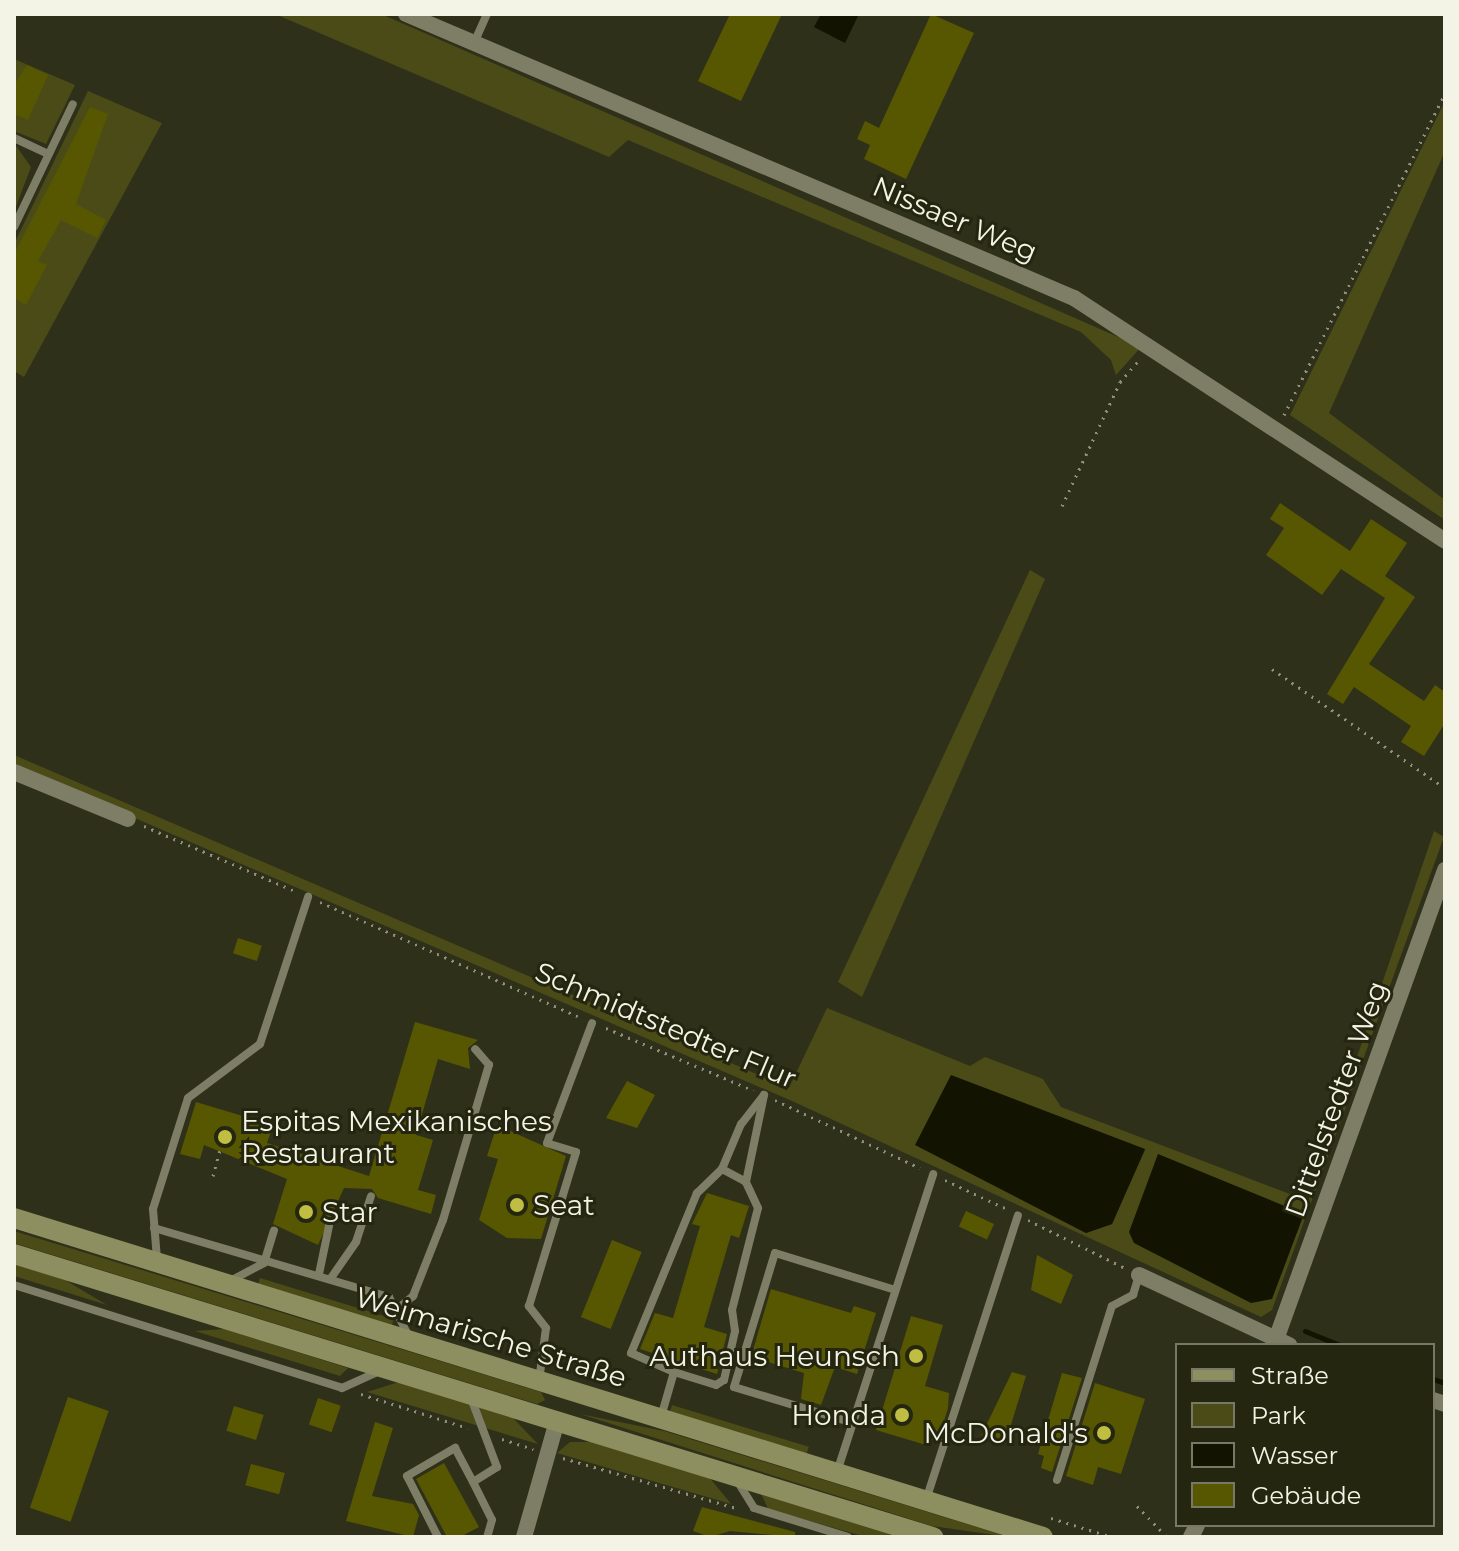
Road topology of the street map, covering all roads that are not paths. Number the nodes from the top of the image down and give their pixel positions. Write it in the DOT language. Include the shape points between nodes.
graph roads {
  1 [pos="406,14"];
  2 [pos="487,14"];
  3 [pos="474,43"];
  4 [pos="73,104"];
  5 [pos="14,138"];
  6 [pos="49,154"];
  7 [pos="14,227"];
  8 [pos="1445,541"];
  9 [pos="14,772"];
  10 [pos="128,819"];
  11 [pos="1445,870"];
  12 [pos="308,897"];
  13 [pos="592,1023"];
  14 [pos="475,1049"];
  15 [pos="722,1169"];
  16 [pos="933,1174"];
  17 [pos="746,1182"];
  18 [pos="371,1196"];
  19 [pos="1018,1215"];
  20 [pos="14,1218"];
  21 [pos="329,1226"];
  22 [pos="154,1228"];
  23 [pos="274,1231"];
  24 [pos="14,1254"];
  25 [pos="157,1261"];
  26 [pos="264,1263"];
  27 [pos="319,1274"];
  28 [pos="1139,1275"];
  29 [pos="331,1278"];
  30 [pos="223,1283"];
  31 [pos="14,1285"];
  32 [pos="895,1290"];
  33 [pos="397,1309"];
  34 [pos="410,1342"];
  35 [pos="1280,1343"];
  36 [pos="384,1369"];
  37 [pos="674,1372"];
  38 [pos="539,1381"];
  39 [pos="567,1390"];
  40 [pos="470,1395"];
  41 [pos="660,1418"];
  42 [pos="557,1421"];
  43 [pos="853,1423"];
  44 [pos="837,1472"];
  45 [pos="734,1475"];
  46 [pos="1057,1480"];
  47 [pos="473,1482"];
  48 [pos="925,1501"];
  49 [pos="438,1537"];
  50 [pos="487,1537"];
  51 [pos="524,1537"];
  52 [pos="848,1537"];
  53 [pos="933,1537"];
  54 [pos="1043,1537"];
  1 -- 3 [label="street, Nissaer Weg"];
  2 -- 3 [label="lane"];
  3 -- 8 [label="street, Nissaer Weg" via="1074,298"];
  4 -- 6 [label="lane"];
  5 -- 6 [label="lane"];
  6 -- 7 [label="lane"];
  9 -- 10 [label="street"];
  11 -- 35 [label="street, Dittelstedter Weg"];
  12 -- 22 [label="lane" via="260,1044 188,1098 153,1209"];
  13 -- 38 [label="lane" via="547,1143 576,1152 529,1306 546,1328"];
  14 -- 33 [label="lane" via="489,1065 443,1220 413,1296"];
  15 -- 17 [label="lane"];
  15 -- 17 [label="lane" via="741,1124 764,1095"];
  15 -- 37 [label="lane" via="697,1193 631,1353"];
  16 -- 32 [label="lane"];
  17 -- 37 [label="lane" via="758,1208 732,1310 735,1331 724,1380 716,1385"];
  18 -- 29 [label="lane" via="356,1242"];
  19 -- 48 [label="lane"];
  20 -- 25 [label="main road, Weimarische Straße"];
  21 -- 27 [label="lane"];
  22 -- 25 [label="lane"];
  22 -- 26 [label="lane"];
  23 -- 26 [label="lane"];
  24 -- 36 [label="main road"];
  25 -- 30 [label="main road, Weimarische Straße"];
  26 -- 27 [label="lane"];
  26 -- 30 [label="lane"];
  27 -- 29 [label="lane"];
  28 -- 35 [label="street"];
  28 -- 46 [label="lane" via="1133,1295 1112,1306"];
  29 -- 33 [label="lane" via="389,1297"];
  30 -- 34 [label="main road, Weimarische Straße"];
  31 -- 36 [label="lane" via="342,1388"];
  32 -- 43 [label="lane"];
  32 -- 43 [label="lane" via="775,1253 734,1387"];
  33 -- 34 [label="lane"];
  34 -- 38 [label="main road, Weimarische Straße"];
  36 -- 40 [label="main road"];
  37 -- 41 [label="lane"];
  38 -- 39 [label="main road, Weimarische Straße"];
  39 -- 41 [label="main road, Weimarische Straße"];
  39 -- 42 [label="main road"];
  40 -- 42 [label="main road"];
  40 -- 47 [label="lane" via="497,1467"];
  41 -- 44 [label="main road, Weimarische Straße"];
  42 -- 45 [label="main road"];
  42 -- 51 [label="street"];
  43 -- 44 [label="lane"];
  44 -- 48 [label="main road, Weimarische Straße"];
  45 -- 52 [label="lane" via="754,1508"];
  45 -- 53 [label="main road"];
  47 -- 49 [label="lane" via="455,1448 407,1476"];
  47 -- 50 [label="lane" via="492,1520"];
  48 -- 54 [label="main road, Weimarische Straße"];
}
